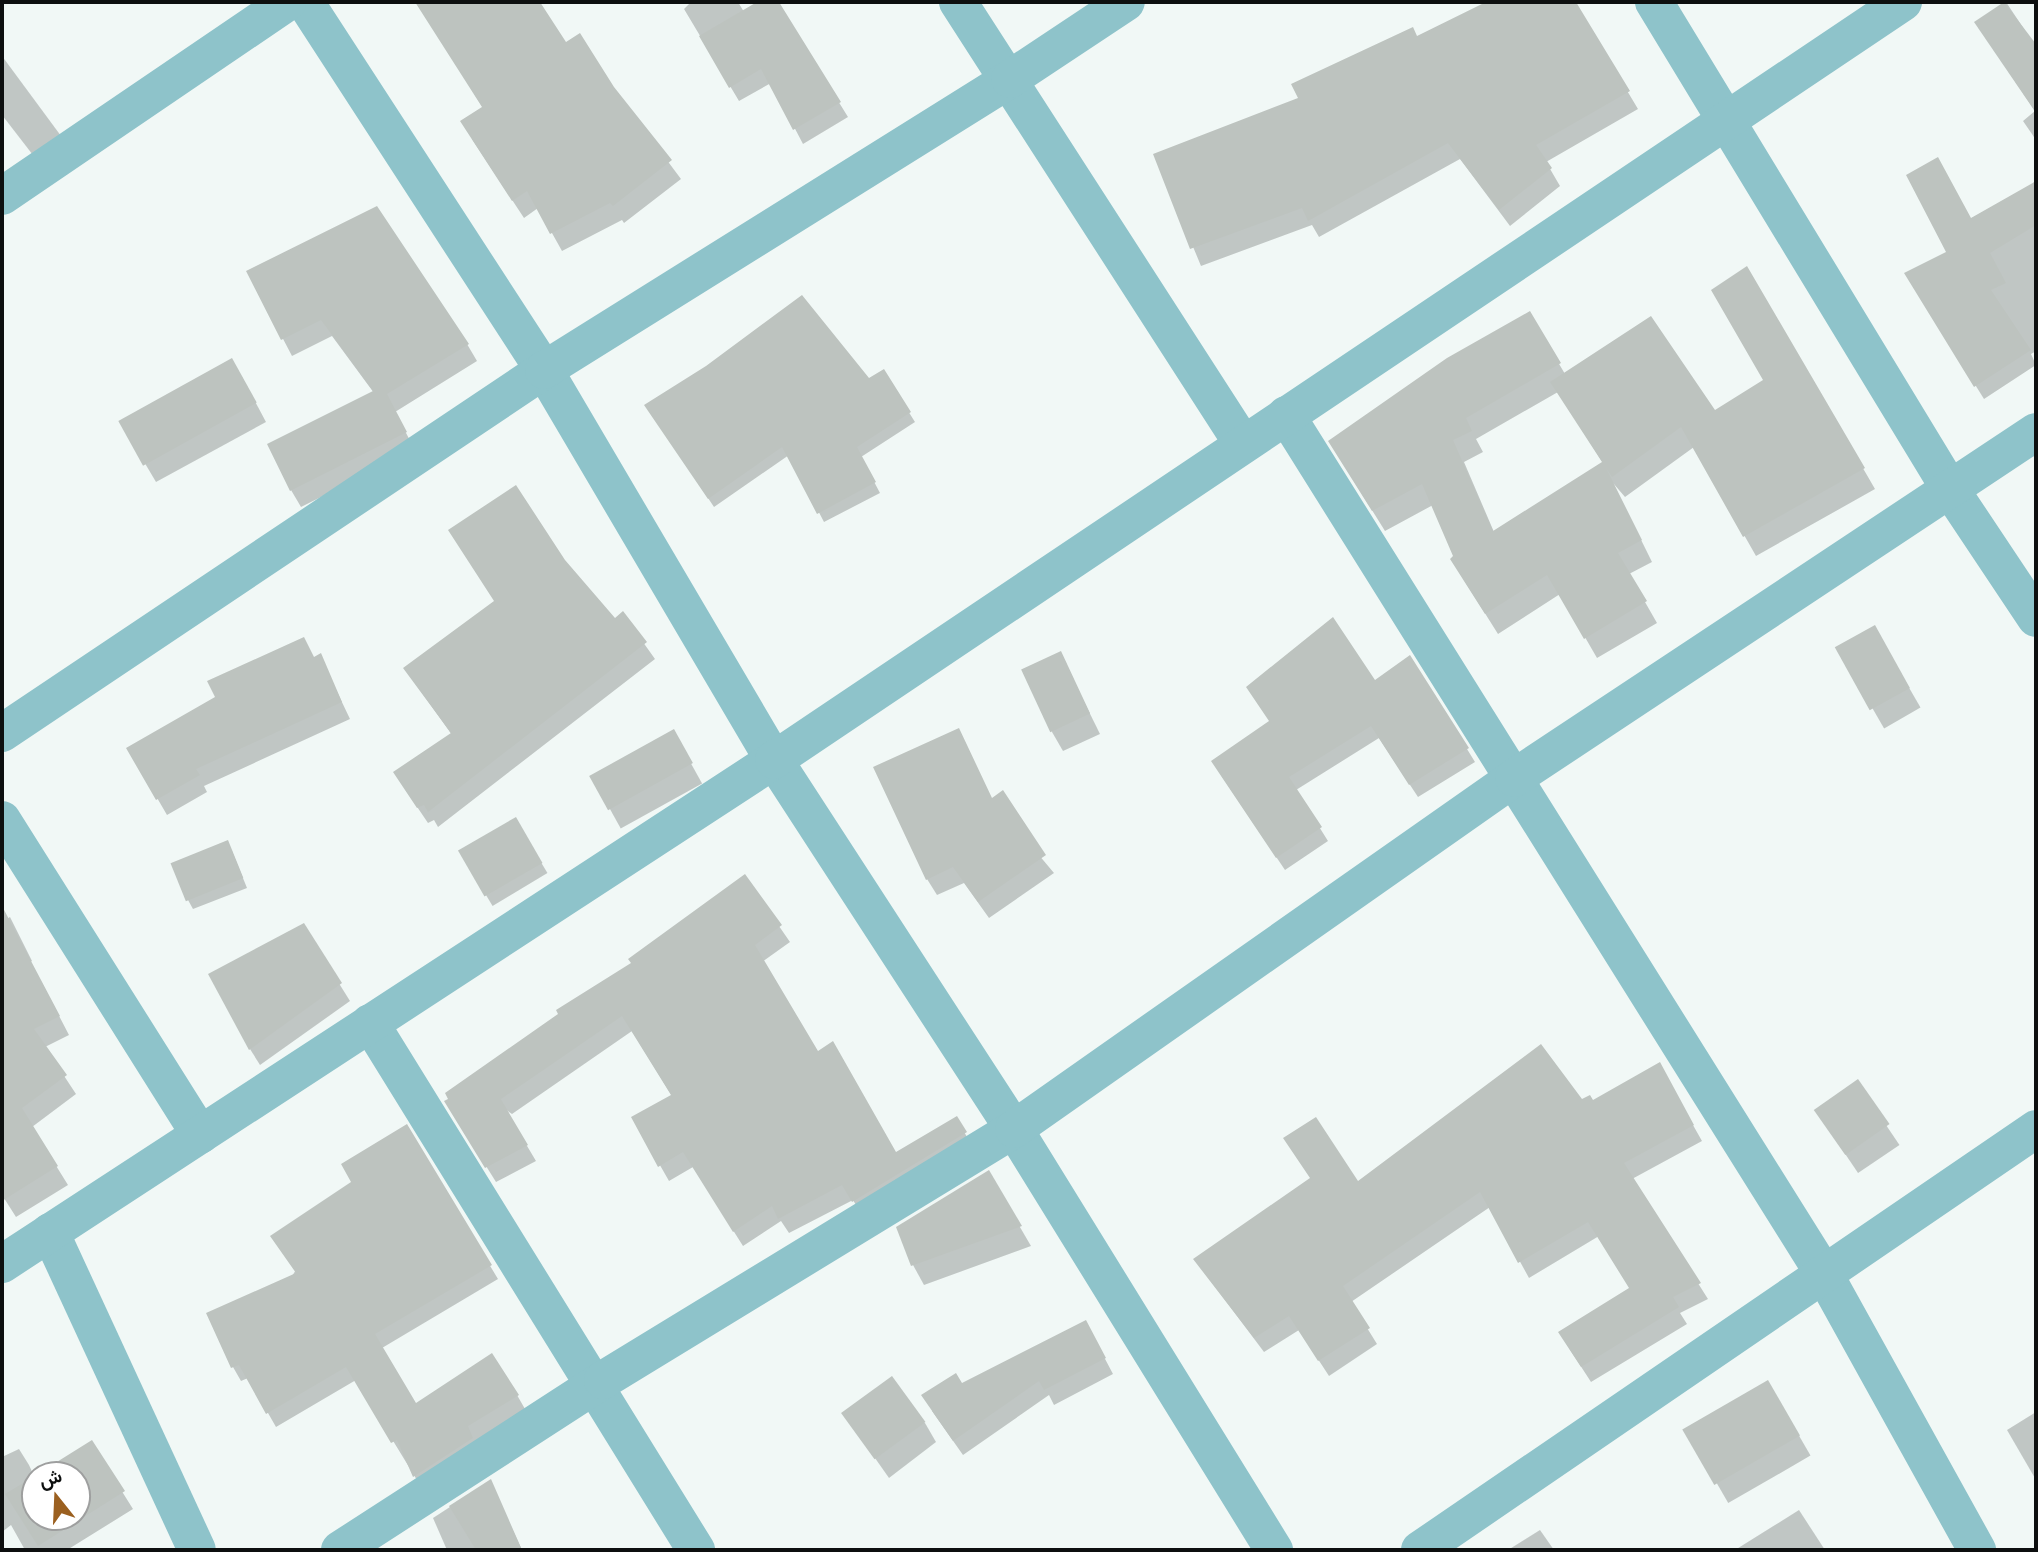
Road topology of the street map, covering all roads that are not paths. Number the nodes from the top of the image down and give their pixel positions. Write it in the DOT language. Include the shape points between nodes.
graph roads {
  1 [pos="287,2"];
  2 [pos="305,2"];
  3 [pos="958,2"];
  4 [pos="1126,2"];
  5 [pos="1654,2"];
  6 [pos="1903,2"];
  7 [pos="1010,79"];
  8 [pos="1726,119"];
  9 [pos="2,196"];
  10 [pos="544,370"];
  11 [pos="1286,415"];
  12 [pos="2036,432"];
  13 [pos="1243,444"];
  14 [pos="1950,489"];
  15 [pos="2036,618"];
  16 [pos="2,733"];
  17 [pos="774,760"];
  18 [pos="1514,778"];
  19 [pos="2,820"];
  20 [pos="370,1023"];
  21 [pos="1014,1129"];
  22 [pos="2036,1129"];
  23 [pos="200,1135"];
  24 [pos="50,1232"];
  25 [pos="2,1264"];
  26 [pos="1824,1274"];
  27 [pos="594,1386"];
  28 [pos="197,1550"];
  29 [pos="340,1550"];
  30 [pos="696,1550"];
  31 [pos="1274,1550"];
  32 [pos="1420,1550"];
  33 [pos="1978,1550"];
  1 -- 9 [label="street"];
  2 -- 10 [label="street"];
  3 -- 7 [label="street"];
  4 -- 7 [label="street"];
  5 -- 8 [label="street"];
  6 -- 8 [label="street"];
  7 -- 10 [label="street"];
  7 -- 13 [label="street"];
  8 -- 11 [label="street"];
  8 -- 14 [label="street"];
  10 -- 16 [label="street"];
  10 -- 17 [label="street"];
  11 -- 13 [label="street"];
  11 -- 18 [label="street"];
  12 -- 14 [label="street"];
  13 -- 17 [label="street"];
  14 -- 15 [label="street"];
  14 -- 18 [label="street"];
  17 -- 20 [label="street"];
  17 -- 21 [label="street"];
  18 -- 21 [label="street"];
  18 -- 26 [label="street"];
  19 -- 23 [label="street"];
  20 -- 23 [label="street"];
  20 -- 27 [label="street"];
  21 -- 27 [label="street"];
  21 -- 31 [label="street"];
  22 -- 26 [label="street"];
  23 -- 24 [label="street"];
  24 -- 25 [label="street"];
  24 -- 28 [label="street"];
  26 -- 32 [label="street"];
  26 -- 33 [label="street"];
  27 -- 29 [label="street"];
  27 -- 30 [label="street"];
}
